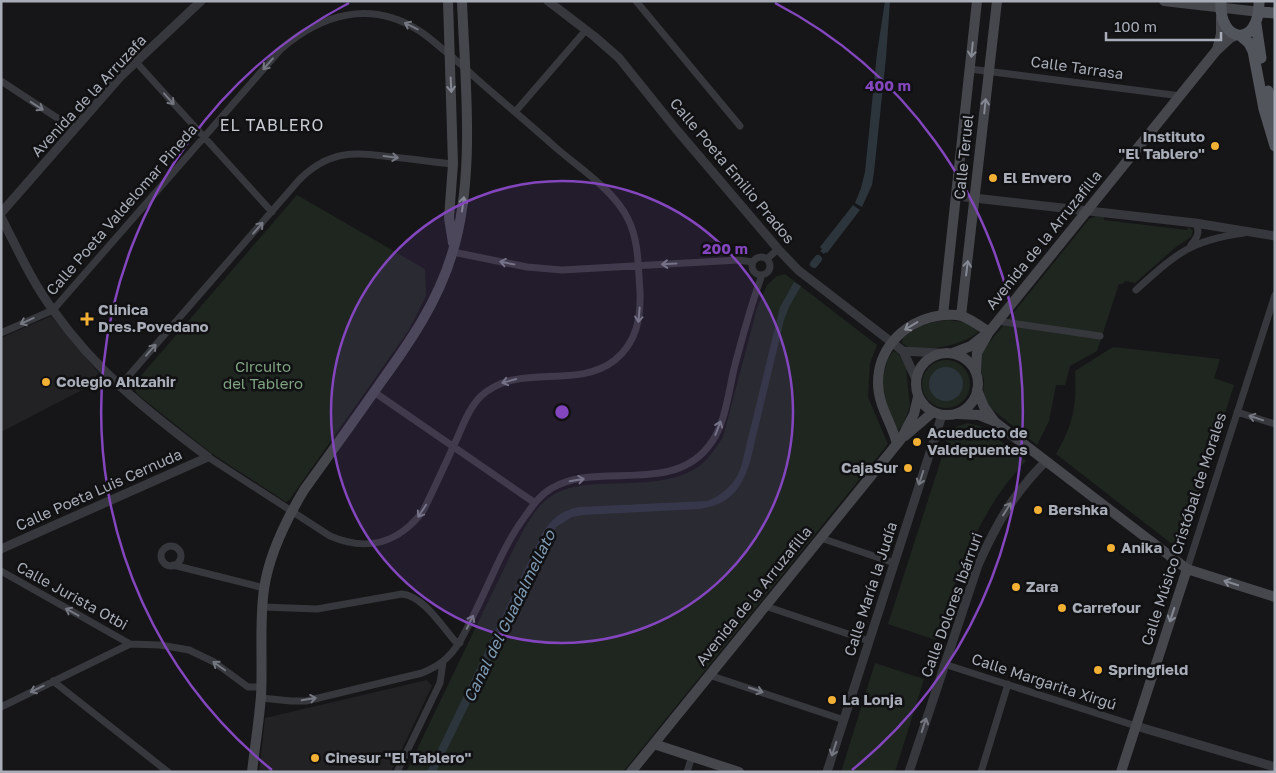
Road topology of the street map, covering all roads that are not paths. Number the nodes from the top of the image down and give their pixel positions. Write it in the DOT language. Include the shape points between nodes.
graph roads {
  1 [pos="201,1"];
  2 [pos="448,1"];
  3 [pos="462,1"];
  4 [pos="548,1"];
  5 [pos="636,1"];
  6 [pos="977,1"];
  7 [pos="997,1"];
  8 [pos="1164,1"];
  9 [pos="1221,7"];
  10 [pos="1259,7"];
  11 [pos="1275,14"];
  12 [pos="1256,24"];
  13 [pos="586,30"];
  14 [pos="1239,35"];
  15 [pos="1216,51"];
  16 [pos="450,55"];
  17 [pos="136,62"];
  18 [pos="465,67"];
  19 [pos="970,68"];
  20 [pos="989,71"];
  21 [pos="1,81"];
  22 [pos="1181,96"];
  23 [pos="1272,101"];
  24 [pos="515,112"];
  25 [pos="1275,118"];
  26 [pos="740,126"];
  27 [pos="74,130"];
  28 [pos="204,138"];
  29 [pos="1275,146"];
  30 [pos="453,164"];
  31 [pos="957,196"];
  32 [pos="975,198"];
  33 [pos="1087,211"];
  34 [pos="272,212"];
  35 [pos="1,215"];
  36 [pos="1195,223"];
  37 [pos="1252,232"];
  38 [pos="1275,236"];
  39 [pos="1189,247"];
  40 [pos="778,249"];
  41 [pos="453,252"];
  42 [pos="767,259"];
  43 [pos="752,262"];
  44 [pos="638,266"];
  45 [pos="762,275"];
  46 [pos="1136,290"];
  47 [pos="1275,294"];
  48 [pos="52,310"];
  49 [pos="943,315"];
  50 [pos="961,316"];
  51 [pos="997,322"];
  52 [pos="989,332"];
  53 [pos="1,333"];
  54 [pos="1100,336"];
  55 [pos="892,342"];
  56 [pos="903,351"];
  57 [pos="938,353"];
  58 [pos="953,353"];
  59 [pos="976,371"];
  60 [pos="916,379"];
  61 [pos="119,387"];
  62 [pos="977,390"];
  63 [pos="374,392"];
  64 [pos="918,397"];
  65 [pos="1236,412"];
  66 [pos="937,413"];
  67 [pos="956,414"];
  68 [pos="995,422"];
  69 [pos="1275,424"];
  70 [pos="899,442"];
  71 [pos="454,446"];
  72 [pos="208,456"];
  73 [pos="1046,461"];
  74 [pos="535,503"];
  75 [pos="291,511"];
  76 [pos="821,538"];
  77 [pos="1,549"];
  78 [pos="894,563"];
  79 [pos="172,566"];
  80 [pos="1187,568"];
  81 [pos="1,571"];
  82 [pos="264,588"];
  83 [pos="1275,597"];
  84 [pos="765,606"];
  85 [pos="262,607"];
  86 [pos="869,641"];
  87 [pos="460,643"];
  88 [pos="130,644"];
  89 [pos="443,662"];
  90 [pos="944,664"];
  91 [pos="710,675"];
  92 [pos="54,681"];
  93 [pos="1008,684"];
  94 [pos="261,692"];
  95 [pos="1,707"];
  96 [pos="844,720"];
  97 [pos="1136,726"];
  98 [pos="654,744"];
  99 [pos="692,756"];
  100 [pos="1275,768"];
  101 [pos="168,772"];
  102 [pos="252,772"];
  103 [pos="397,772"];
  104 [pos="631,772"];
  105 [pos="687,772"];
  106 [pos="739,772"];
  107 [pos="827,772"];
  108 [pos="909,772"];
  109 [pos="981,772"];
  110 [pos="1122,772"];
  1 -- 17 [label="street, Avenida de la Arruzafa"];
  2 -- 16 [label="main road"];
  3 -- 18 [label="main road"];
  4 -- 13 [label="street, Calle Poeta Emilio Prados"];
  5 -- 26 [label="street"];
  6 -- 19 [label="main road, Calle Teruel, one-way"];
  7 -- 20 [label="main road, Calle Teruel"];
  8 -- 9 [label="main road"];
  9 -- 10 [label="main road"];
  9 -- 14 [label="main road" via="1228,28"];
  9 -- 15 [label="main road, Avenida de la Arruzafilla" via="1221,34"];
  10 -- 11 [label="main road"];
  10 -- 12 [label="main road"];
  12 -- 14 [label="main road, Avenida de la Arruzafilla" via="1249,32"];
  12 -- 23 [label="main road" via="1264,77"];
  13 -- 24 [label="street"];
  13 -- 40 [label="street, Calle Poeta Emilio Prados" via="626,66"];
  14 -- 15 [label="main road, Avenida de la Arruzafilla" via="1230,38"];
  14 -- 29 [label="main road" via="1246,39 1253,51"];
  15 -- 22 [label="main road, Avenida de la Arruzafilla"];
  16 -- 18 [label="street, Calle Poeta Valdelomar Pineda"];
  16 -- 28 [label="street, Calle Poeta Valdelomar Pineda, one-way" via="418,29 391,18 359,13 329,18 316,23 281,49"];
  16 -- 30 [label="main road, one-way"];
  17 -- 27 [label="street, Avenida de la Arruzafa"];
  17 -- 28 [label="street, one-way"];
  18 -- 24 [label="street, Calle Poeta Valdelomar Pineda"];
  41 -- 18 [label="main road, one-way" via="467,169"];
  19 -- 20 [label="street, Calle Tarrasa"];
  19 -- 31 [label="main road, Calle Teruel"];
  20 -- 22 [label="street, Calle Tarrasa"];
  32 -- 20 [label="main road, Calle Teruel, one-way"];
  21 -- 27 [label="street, one-way"];
  22 -- 33 [label="main road, Avenida de la Arruzafilla"];
  23 -- 25 [label="main road"];
  24 -- 44 [label="street, Calle Poeta Valdelomar Pineda" via="615,200 633,230"];
  27 -- 35 [label="street, Avenida de la Arruzafa"];
  28 -- 34 [label="street"];
  28 -- 48 [label="street, Calle Poeta Valdelomar Pineda"];
  34 -- 30 [label="street, one-way" via="319,163 341,155 364,154"];
  30 -- 41 [label="main road" via="449,218"];
  31 -- 32 [label="street"];
  31 -- 49 [label="main road, Calle Teruel"];
  32 -- 33 [label="street"];
  50 -- 32 [label="main road, Calle Teruel, one-way"];
  33 -- 36 [label="street"];
  33 -- 51 [label="main road, Avenida de la Arruzafilla"];
  61 -- 34 [label="street, one-way"];
  35 -- 48 [label="street"];
  36 -- 37 [label="street"];
  36 -- 39 [label="street" via="1198,235"];
  37 -- 38 [label="street"];
  37 -- 39 [label="street" via="1224,236"];
  39 -- 46 [label="street"];
  40 -- 42 [label="street"];
  40 -- 55 [label="street, Calle Poeta Emilio Prados" via="798,270"];
  44 -- 41 [label="street, one-way" via="545,269"];
  41 -- 63 [label="main road" via="424,318"];
  42 -- 43 [label="street" via="760,256"];
  42 -- 45 [label="street" via="770,267"];
  43 -- 44 [label="street, one-way"];
  43 -- 45 [label="street" via="754,272"];
  44 -- 71 [label="street, Calle Poeta Valdelomar Pineda, one-way" via="638,325 626,350 588,373 520,378 500,383 479,398"];
  74 -- 45 [label="street, one-way" via="552,488 570,481 668,472 689,465 704,452 722,420"];
  47 -- 65 [label="street, Calle Músico Cristóbal de Morales"];
  48 -- 53 [label="street, Calle Poeta Valdelomar Pineda, one-way"];
  48 -- 61 [label="street"];
  49 -- 50 [label="main road"];
  49 -- 55 [label="main road, one-way" via="915,323"];
  50 -- 52 [label="main road"];
  51 -- 52 [label="main road, Avenida de la Arruzafilla"];
  51 -- 54 [label="street"];
  52 -- 58 [label="main road, Avenida de la Arruzafilla" via="971,346"];
  52 -- 59 [label="main road, Avenida de la Arruzafilla" via="977,353"];
  55 -- 56 [label="street, Calle Poeta Emilio Prados"];
  55 -- 70 [label="main road" via="883,358 878,383 880,401"];
  56 -- 57 [label="street"];
  56 -- 60 [label="street"];
  57 -- 58 [label="main road"];
  57 -- 60 [label="main road" via="923,363"];
  58 -- 59 [label="main road" via="970,362"];
  59 -- 62 [label="main road"];
  60 -- 64 [label="main road"];
  61 -- 72 [label="street" via="152,416"];
  62 -- 67 [label="main road" via="966,408"];
  62 -- 68 [label="main road"];
  63 -- 71 [label="street"];
  63 -- 75 [label="main road"];
  64 -- 66 [label="main road" via="925,407"];
  64 -- 70 [label="main road, Avenida de la Arruzafilla" via="914,414"];
  69 -- 65 [label="street, one-way"];
  65 -- 80 [label="street, Calle Músico Cristóbal de Morales"];
  66 -- 67 [label="main road"];
  66 -- 70 [label="main road, Avenida de la Arruzafilla"];
  66 -- 78 [label="street, Calle María la Judía, one-way"];
  67 -- 68 [label="main road" via="979,415"];
  68 -- 73 [label="main road"];
  70 -- 76 [label="main road, Avenida de la Arruzafilla"];
  71 -- 74 [label="street"];
  71 -- 75 [label="street, Calle Poeta Valdelomar Pineda, one-way" via="423,511 407,529 386,540 362,544 342,541"];
  72 -- 75 [label="street, Calle Poeta Valdelomar Pineda"];
  72 -- 77 [label="street, Calle Poeta Luis Cernuda"];
  73 -- 80 [label="main road"];
  90 -- 73 [label="street, Calle Dolores Ibárruri, one-way" via="992,535 1008,506"];
  87 -- 74 [label="street, one-way" via="512,538"];
  75 -- 82 [label="main road"];
  76 -- 78 [label="street"];
  76 -- 84 [label="main road, Avenida de la Arruzafilla"];
  78 -- 86 [label="street, Calle María la Judía"];
  79 -- 82 [label="street"];
  83 -- 80 [label="main road, one-way"];
  80 -- 97 [label="main road, Calle Músico Cristóbal de Morales, one-way"];
  88 -- 81 [label="street, Calle Jurista Otbi, one-way"];
  82 -- 85 [label="main road"];
  84 -- 86 [label="street"];
  84 -- 91 [label="main road, Avenida de la Arruzafilla"];
  85 -- 87 [label="street" via="317,609 410,594"];
  85 -- 94 [label="main road"];
  86 -- 96 [label="street, Calle María la Judía"];
  87 -- 89 [label="street"];
  88 -- 92 [label="street"];
  94 -- 88 [label="street, one-way" via="189,650 160,644"];
  94 -- 89 [label="street, one-way" via="291,701 306,700 422,673"];
  89 -- 103 [label="street" via="440,683"];
  90 -- 93 [label="street, Calle Margarita Xirgú"];
  108 -- 90 [label="street, Calle Dolores Ibárruri, one-way"];
  91 -- 96 [label="street, one-way"];
  91 -- 98 [label="main road, Avenida de la Arruzafilla"];
  92 -- 95 [label="street, one-way"];
  92 -- 101 [label="street"];
  93 -- 97 [label="street, Calle Margarita Xirgú"];
  93 -- 109 [label="street"];
  94 -- 102 [label="main road"];
  96 -- 107 [label="street, Calle María la Judía, one-way"];
  97 -- 100 [label="street"];
  97 -- 110 [label="main road, Calle Músico Cristóbal de Morales"];
  98 -- 99 [label="main road"];
  98 -- 104 [label="main road, Avenida de la Arruzafilla"];
  99 -- 105 [label="street"];
  99 -- 106 [label="main road"];
}
